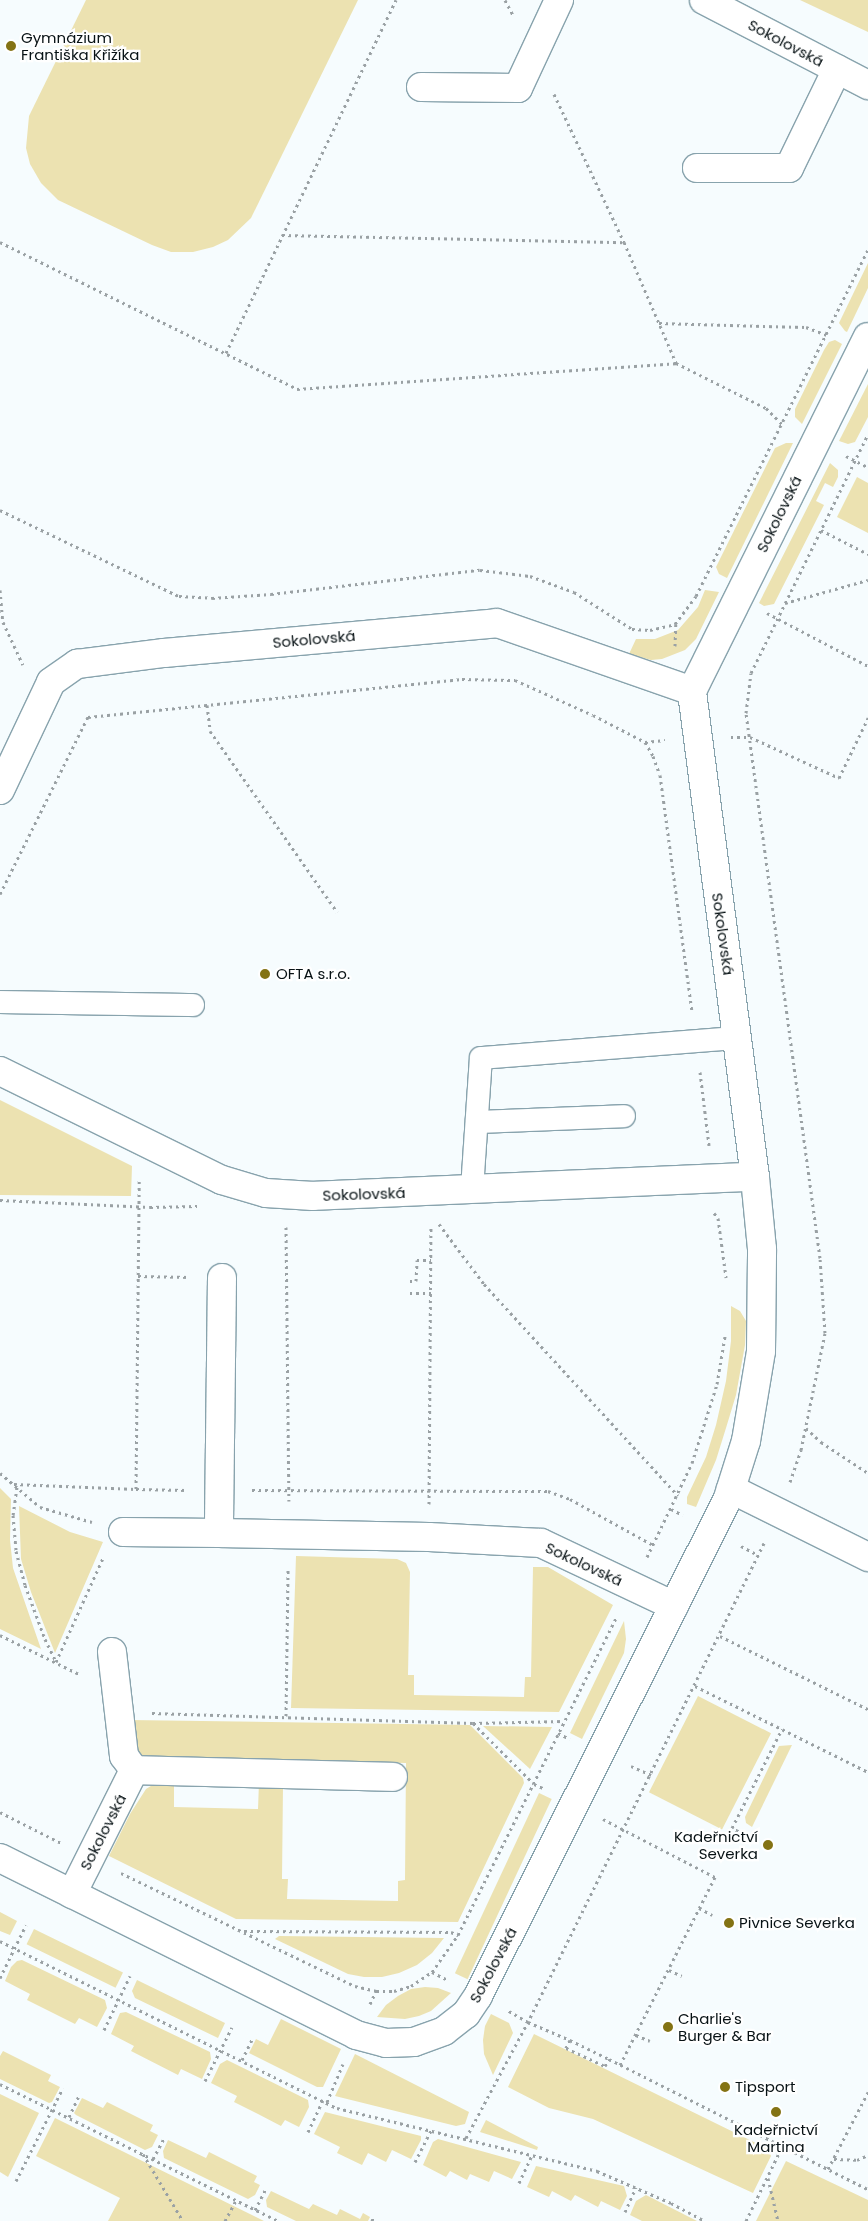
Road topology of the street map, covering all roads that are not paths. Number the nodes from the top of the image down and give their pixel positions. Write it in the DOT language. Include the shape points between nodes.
graph roads {
  1 [pos="559,0"];
  2 [pos="704,0"];
  3 [pos="837,69"];
  4 [pos="868,85"];
  5 [pos="421,87"];
  6 [pos="697,168"];
  7 [pos="865,343"];
  8 [pos="692,691"];
  9 [pos="0,790"];
  10 [pos="0,1002"];
  11 [pos="193,1005"];
  12 [pos="737,1038"];
  13 [pos="0,1071"];
  14 [pos="624,1116"];
  15 [pos="477,1122"];
  16 [pos="755,1178"];
  17 [pos="472,1189"];
  18 [pos="222,1278"];
  19 [pos="731,1489"];
  20 [pos="120,1531"];
  21 [pos="219,1533"];
  22 [pos="868,1557"];
  23 [pos="674,1606"];
  24 [pos="112,1652"];
  25 [pos="134,1770"];
  26 [pos="393,1778"];
  27 [pos="0,1858"];
  28 [pos="72,1894"];
  1 -- 5 [label="street" via="518,88"];
  2 -- 3 [label="street, Sokolovská"];
  3 -- 4 [label="street, Sokolovská"];
  3 -- 6 [label="street" via="789,168"];
  7 -- 8 [label="street, Sokolovská"];
  8 -- 9 [label="street, Sokolovská" via="496,623 76,664 50,682"];
  8 -- 12 [label="street, Sokolovská"];
  10 -- 11 [label="lane"];
  12 -- 15 [label="lane" via="481,1058"];
  12 -- 16 [label="street, Sokolovská"];
  13 -- 17 [label="street, Sokolovská" via="222,1180 266,1193 432,1202"];
  14 -- 15 [label="lane"];
  15 -- 17 [label="lane"];
  16 -- 17 [label="street, Sokolovská"];
  16 -- 19 [label="street, Sokolovská" via="762,1249 761,1351 746,1441"];
  18 -- 21 [label="street"];
  19 -- 22 [label="street"];
  19 -- 23 [label="street, Sokolovská"];
  20 -- 21 [label="street, Sokolovská"];
  21 -- 23 [label="street, Sokolovská" via="429,1537 541,1543"];
  23 -- 28 [label="street, Sokolovská" via="478,1996 466,2014 444,2031 414,2042 386,2043 356,2035"];
  24 -- 25 [label="street" via="124,1756"];
  25 -- 26 [label="street"];
  25 -- 28 [label="street, Sokolovská"];
  27 -- 28 [label="street, Sokolovská"];
}
